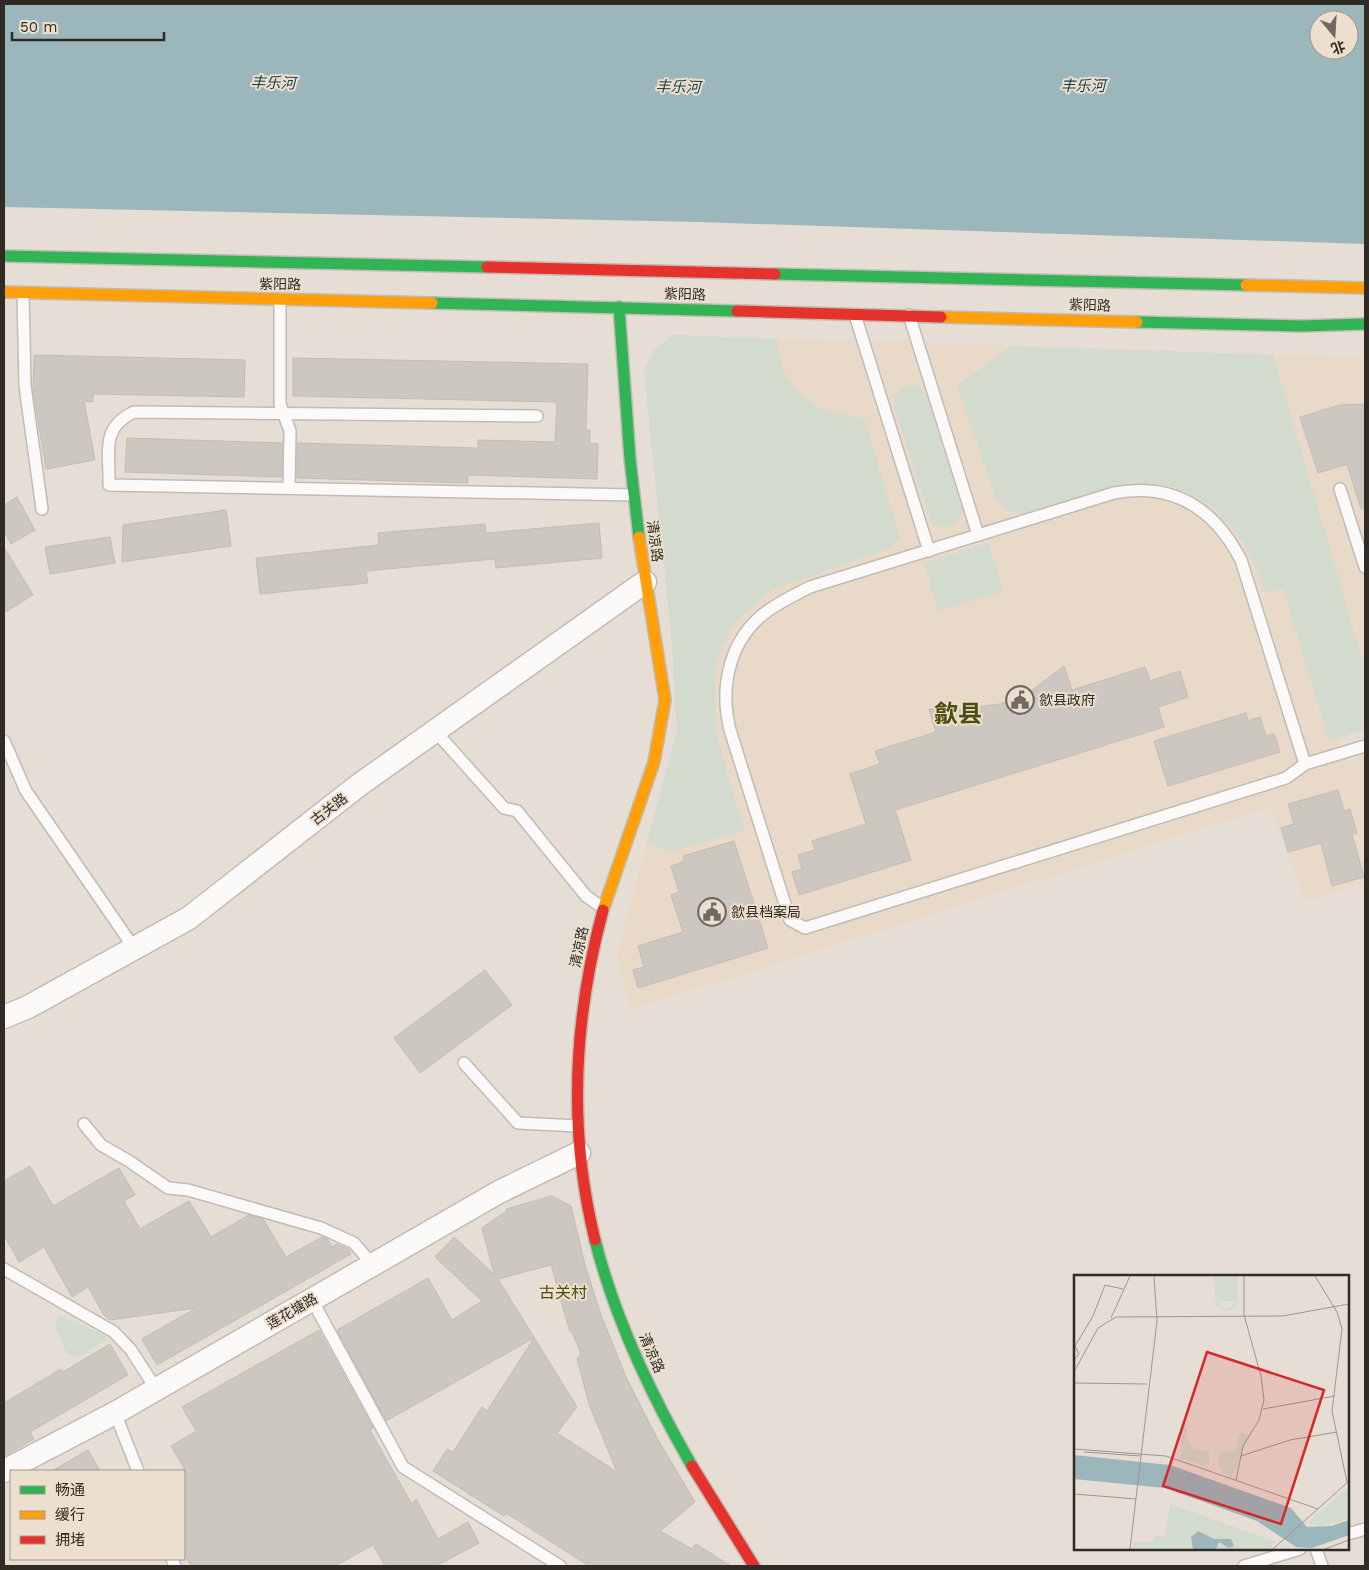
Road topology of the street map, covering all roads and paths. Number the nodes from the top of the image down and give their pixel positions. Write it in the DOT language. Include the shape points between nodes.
graph roads {
  1 [pos="4,256"];
  2 [pos="1365,288"];
  3 [pos="4,292"];
  4 [pos="23,293"];
  5 [pos="280,299"];
  6 [pos="618,307"];
  7 [pos="854,313"];
  8 [pos="909,315"];
  9 [pos="1365,324"];
  10 [pos="284,413"];
  11 [pos="537,416"];
  12 [pos="289,488"];
  13 [pos="1340,489"];
  14 [pos="634,495"];
  15 [pos="42,509"];
  16 [pos="978,535"];
  17 [pos="929,550"];
  18 [pos="1365,567"];
  19 [pos="645,582"];
  20 [pos="435,731"];
  21 [pos="4,741"];
  22 [pos="1365,746"];
  23 [pos="1305,764"];
  24 [pos="603,908"];
  25 [pos="134,948"];
  26 [pos="4,1017"];
  27 [pos="464,1063"];
  28 [pos="84,1124"];
  29 [pos="578,1126"];
  30 [pos="580,1152"];
  31 [pos="373,1264"];
  32 [pos="4,1269"];
  33 [pos="312,1300"];
  34 [pos="156,1389"];
  35 [pos="115,1413"];
  36 [pos="4,1470"];
  37 [pos="138,1470"];
  38 [pos="1365,1529"];
  39 [pos="1349,1534"];
  40 [pos="1297,1550"];
  41 [pos="1316,1550"];
  42 [pos="560,1566"];
  43 [pos="754,1566"];
  44 [pos="1244,1566"];
  45 [pos="1322,1566"];
  1 -- 2 [label="main road, 紫阳路"];
  3 -- 4 [label="main road, 紫阳路"];
  4 -- 5 [label="main road, 紫阳路"];
  4 -- 15 [label="lane" via="25,386"];
  5 -- 6 [label="main road, 紫阳路"];
  5 -- 10 [label="lane" via="280,404"];
  6 -- 7 [label="main road, 紫阳路"];
  6 -- 14 [label="main road, 清凉路"];
  7 -- 8 [label="main road, 紫阳路"];
  7 -- 17 [label="lane"];
  8 -- 9 [label="main road, 紫阳路" via="1302,326"];
  8 -- 16 [label="lane"];
  10 -- 11 [label="lane"];
  10 -- 12 [label="lane" via="290,431"];
  10 -- 12 [label="lane" via="134,412 121,418 110,431 109,485"];
  12 -- 14 [label="lane"];
  13 -- 18 [label="lane"];
  14 -- 19 [label="main road, 清凉路"];
  16 -- 17 [label="lane"];
  16 -- 23 [label="lane" via="1128,490 1169,494 1196,506 1218,524 1241,560"];
  17 -- 23 [label="lane" via="810,587 780,603 752,625 730,664 725,689 726,714 790,920 805,928 1286,778"];
  19 -- 20 [label="street, 古关路"];
  19 -- 24 [label="main road, 清凉路" via="666,697 641,809"];
  20 -- 24 [label="lane" via="504,808 517,811 586,896"];
  20 -- 25 [label="street, 古关路" via="189,918"];
  21 -- 25 [label="lane" via="26,791"];
  22 -- 23 [label="lane"];
  24 -- 29 [label="main road, 清凉路" via="594,943 581,1028"];
  25 -- 26 [label="street, 古关路"];
  27 -- 29 [label="lane" via="518,1123"];
  28 -- 31 [label="lane" via="101,1144 168,1188 188,1190 321,1228 354,1243"];
  29 -- 30 [label="main road, 清凉路"];
  30 -- 31 [label="street, 莲花塘路" via="499,1192"];
  30 -- 43 [label="main road, 清凉路" via="598,1252 625,1329 688,1460"];
  31 -- 33 [label="street, 莲花塘路"];
  32 -- 34 [label="lane" via="114,1332 131,1350"];
  33 -- 34 [label="street, 莲花塘路"];
  33 -- 42 [label="lane" via="403,1467"];
  34 -- 35 [label="street, 莲花塘路"];
  35 -- 36 [label="street, 莲花塘路"];
  35 -- 37 [label="lane"];
  38 -- 39 [label="lane"];
  40 -- 44 [label="lane"];
  41 -- 45 [label="lane"];
}
